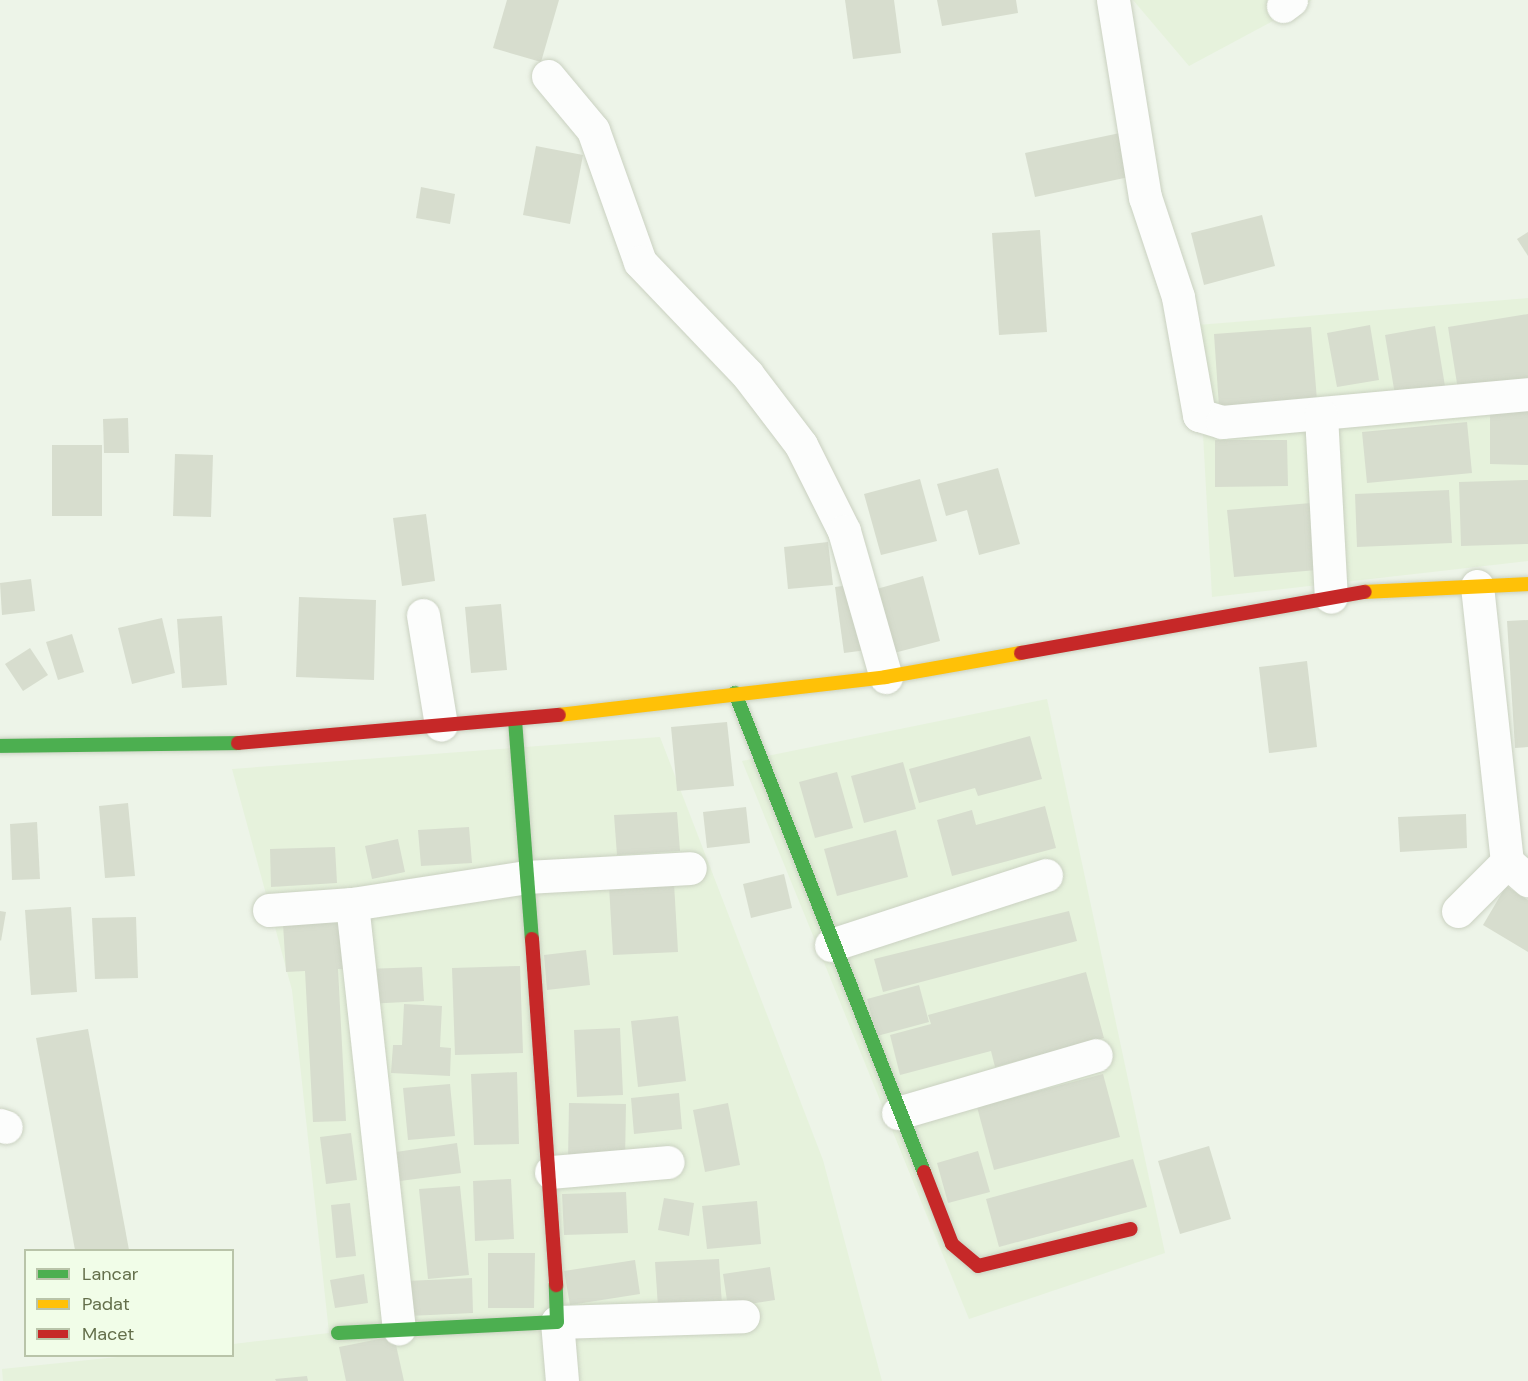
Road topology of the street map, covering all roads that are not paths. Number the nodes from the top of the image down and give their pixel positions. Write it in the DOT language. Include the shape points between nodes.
graph roads {
  1 [pos="1113,0"];
  2 [pos="548,76"];
  3 [pos="1528,394"];
  4 [pos="1320,415"];
  5 [pos="1528,584"];
  6 [pos="1477,586"];
  7 [pos="1331,597"];
  8 [pos="423,615"];
  9 [pos="886,676"];
  10 [pos="735,693"];
  11 [pos="515,720"];
  12 [pos="441,725"];
  13 [pos="0,746"];
  14 [pos="690,868"];
  15 [pos="1517,871"];
  16 [pos="1046,875"];
  17 [pos="526,877"];
  18 [pos="352,904"];
  19 [pos="269,910"];
  20 [pos="1458,911"];
  21 [pos="831,945"];
  22 [pos="1096,1055"];
  23 [pos="898,1113"];
  24 [pos="668,1162"];
  25 [pos="551,1172"];
  26 [pos="1131,1229"];
  27 [pos="743,1316"];
  28 [pos="557,1322"];
  29 [pos="399,1328"];
  30 [pos="338,1333"];
  31 [pos="562,1381"];
  1 -- 4 [label="street" via="1145,197 1178,297 1194,406 1208,420 1222,422"];
  2 -- 9 [label="street" via="593,130 640,261 747,374 801,445 844,531"];
  3 -- 4 [label="street"];
  4 -- 7 [label="street"];
  5 -- 6 [label="street"];
  6 -- 7 [label="street"];
  6 -- 15 [label="street"];
  7 -- 9 [label="street"];
  8 -- 12 [label="street"];
  9 -- 10 [label="street"];
  10 -- 11 [label="street"];
  10 -- 21 [label="street"];
  11 -- 12 [label="street"];
  11 -- 17 [label="street"];
  12 -- 13 [label="street" via="251,742"];
  14 -- 17 [label="street"];
  15 -- 20 [label="street"];
  16 -- 21 [label="street"];
  17 -- 18 [label="street"];
  17 -- 25 [label="street"];
  18 -- 19 [label="street"];
  18 -- 29 [label="street"];
  21 -- 23 [label="street"];
  22 -- 23 [label="street"];
  23 -- 26 [label="street" via="952,1244 966,1261 978,1266"];
  24 -- 25 [label="street"];
  25 -- 28 [label="street"];
  27 -- 28 [label="street"];
  28 -- 29 [label="street"];
  28 -- 31 [label="street"];
  29 -- 30 [label="street"];
}
